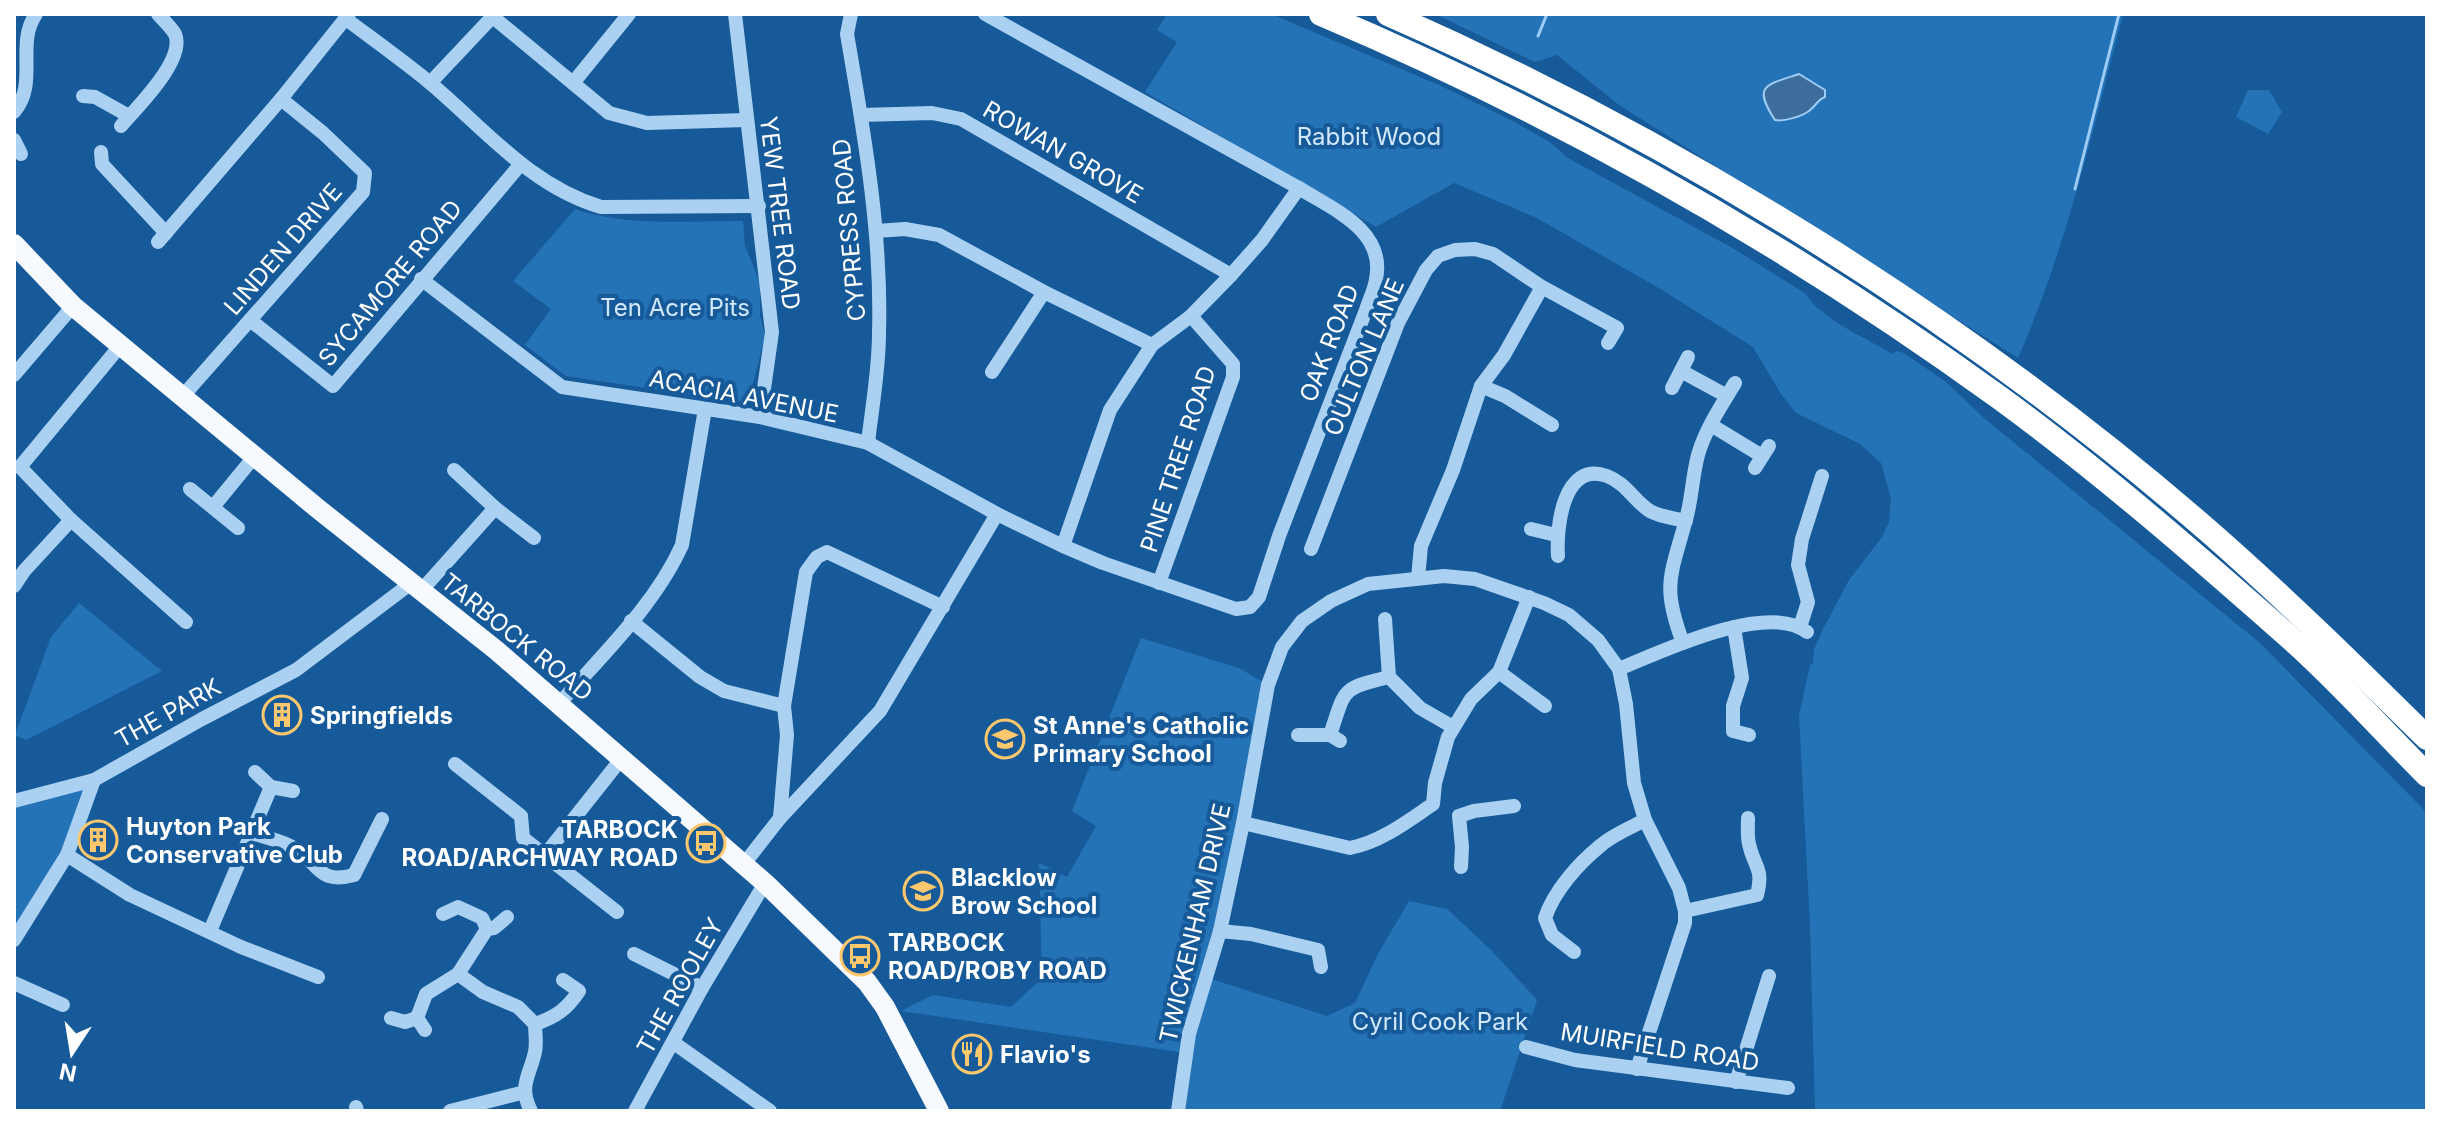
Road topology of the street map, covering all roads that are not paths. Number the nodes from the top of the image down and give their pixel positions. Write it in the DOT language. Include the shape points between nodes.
graph roads {
  1 [pos="36,14"];
  2 [pos="158,14"];
  3 [pos="629,14"];
  4 [pos="735,14"];
  5 [pos="851,14"];
  6 [pos="985,14"];
  7 [pos="1321,14"];
  8 [pos="1388,14"];
  9 [pos="348,16"];
  10 [pos="494,16"];
  11 [pos="430,83"];
  12 [pos="573,83"];
  13 [pos="83,96"];
  14 [pos="281,99"];
  15 [pos="14,112"];
  16 [pos="861,115"];
  17 [pos="746,120"];
  18 [pos="101,152"];
  19 [pos="520,165"];
  20 [pos="1299,188"];
  21 [pos="759,206"];
  22 [pos="876,231"];
  23 [pos="14,245"];
  24 [pos="1231,275"];
  25 [pos="421,279"];
  26 [pos="1542,287"];
  27 [pos="1044,292"];
  28 [pos="73,306"];
  29 [pos="1191,316"];
  30 [pos="250,320"];
  31 [pos="1608,343"];
  32 [pos="1152,345"];
  33 [pos="120,346"];
  34 [pos="1688,357"];
  35 [pos="1681,371"];
  36 [pos="992,372"];
  37 [pos="14,375"];
  38 [pos="1481,386"];
  39 [pos="1672,388"];
  40 [pos="182,397"];
  41 [pos="705,409"];
  42 [pos="760,417"];
  43 [pos="1552,425"];
  44 [pos="1711,425"];
  45 [pos="868,443"];
  46 [pos="254,457"];
  47 [pos="1762,457"];
  48 [pos="454,470"];
  49 [pos="1822,476"];
  50 [pos="190,489"];
  51 [pos="213,507"];
  52 [pos="495,508"];
  53 [pos="997,514"];
  54 [pos="71,520"];
  55 [pos="1686,521"];
  56 [pos="238,528"];
  57 [pos="1531,529"];
  58 [pos="1556,535"];
  59 [pos="534,538"];
  60 [pos="1063,546"];
  61 [pos="1311,549"];
  62 [pos="1558,556"];
  63 [pos="1418,578"];
  64 [pos="1159,583"];
  65 [pos="14,586"];
  66 [pos="415,588"];
  67 [pos="1529,597"];
  68 [pos="943,607"];
  69 [pos="1250,607"];
  70 [pos="1385,619"];
  71 [pos="631,621"];
  72 [pos="186,622"];
  73 [pos="1734,627"];
  74 [pos="1683,643"];
  75 [pos="1619,669"];
  76 [pos="1499,672"];
  77 [pos="1389,677"];
  78 [pos="559,704"];
  79 [pos="784,706"];
  80 [pos="1545,706"];
  81 [pos="1453,727"];
  82 [pos="1298,735"];
  83 [pos="1749,735"];
  84 [pos="2427,738"];
  85 [pos="622,758"];
  86 [pos="455,764"];
  87 [pos="255,772"];
  88 [pos="2427,775"];
  89 [pos="94,780"];
  90 [pos="271,787"];
  91 [pos="293,791"];
  92 [pos="14,801"];
  93 [pos="1433,804"];
  94 [pos="1514,806"];
  95 [pos="1459,816"];
  96 [pos="780,818"];
  97 [pos="1748,818"];
  98 [pos="382,819"];
  99 [pos="1645,820"];
  100 [pos="1243,823"];
  101 [pos="251,832"];
  102 [pos="67,855"];
  103 [pos="545,855"];
  104 [pos="744,864"];
  105 [pos="1461,867"];
  106 [pos="765,883"];
  107 [pos="1685,911"];
  108 [pos="617,912"];
  109 [pos="443,914"];
  110 [pos="507,917"];
  111 [pos="487,929"];
  112 [pos="210,931"];
  113 [pos="1220,931"];
  114 [pos="14,940"];
  115 [pos="1574,952"];
  116 [pos="634,954"];
  117 [pos="1321,967"];
  118 [pos="458,974"];
  119 [pos="1769,976"];
  120 [pos="318,977"];
  121 [pos="563,980"];
  122 [pos="14,983"];
  123 [pos="702,988"];
  124 [pos="63,1005"];
  125 [pos="391,1018"];
  126 [pos="535,1024"];
  127 [pos="674,1043"];
  128 [pos="1526,1047"];
  129 [pos="1637,1069"];
  130 [pos="1736,1082"];
  131 [pos="1788,1088"];
  132 [pos="525,1092"];
  133 [pos="450,1111"];
  134 [pos="531,1111"];
  135 [pos="635,1111"];
  136 [pos="770,1111"];
  137 [pos="939,1111"];
  138 [pos="1178,1111"];
  1 -- 15 [label="street" via="28,26 25,92"];
  2 -- 13 [label="street" via="175,35 177,52 125,121 95,97"];
  3 -- 12 [label="street"];
  4 -- 17 [label="street, YEW TREE ROAD"];
  5 -- 16 [label="street, CYPRESS ROAD" via="847,34"];
  6 -- 20 [label="street, OAK ROAD"];
  7 -- 88 [label="highway" via="1422,57 1633,164 1906,332 2105,479 2291,638"];
  8 -- 84 [label="highway" via="1645,140 1930,318 2013,376 2211,534"];
  9 -- 11 [label="street"];
  9 -- 14 [label="street"];
  10 -- 11 [label="street"];
  10 -- 12 [label="street"];
  11 -- 19 [label="street"];
  12 -- 17 [label="street" via="609,113 647,123"];
  14 -- 18 [label="street" via="162,238 102,164"];
  14 -- 30 [label="street, LINDEN DRIVE" via="365,173 363,192"];
  16 -- 22 [label="street, CYPRESS ROAD"];
  16 -- 24 [label="street, ROWAN GROVE" via="932,113 961,119"];
  17 -- 21 [label="street, YEW TREE ROAD"];
  19 -- 21 [label="street" via="565,193 601,207"];
  19 -- 25 [label="street, SYCAMORE ROAD"];
  20 -- 24 [label="street"];
  20 -- 69 [label="street, OAK ROAD" via="1360,228 1376,251 1377,277 1259,597"];
  21 -- 42 [label="street, YEW TREE ROAD" via="772,332"];
  22 -- 27 [label="street" via="939,235"];
  22 -- 45 [label="street, CYPRESS ROAD" via="880,336"];
  23 -- 28 [label="main road, TARBOCK ROAD"];
  24 -- 29 [label="street"];
  25 -- 30 [label="street, SYCAMORE ROAD" via="333,386"];
  25 -- 41 [label="street, ACACIA AVENUE" via="562,387"];
  26 -- 31 [label="street, OULTON LANE" via="1617,328"];
  26 -- 38 [label="street"];
  26 -- 61 [label="street, OULTON LANE" via="1493,254 1475,249 1438,256 1398,323"];
  27 -- 32 [label="street"];
  27 -- 36 [label="street"];
  28 -- 33 [label="main road, TARBOCK ROAD"];
  28 -- 37 [label="street"];
  29 -- 32 [label="street"];
  29 -- 64 [label="street, PINE TREE ROAD" via="1233,364 1233,377"];
  30 -- 40 [label="street, LINDEN DRIVE"];
  32 -- 60 [label="street" via="1110,410"];
  33 -- 40 [label="main road, TARBOCK ROAD"];
  33 -- 54 [label="street" via="20,467"];
  34 -- 35 [label="street"];
  35 -- 39 [label="street"];
  35 -- 44 [label="street" via="1731,390"];
  38 -- 43 [label="street"];
  38 -- 63 [label="street" via="1421,546"];
  40 -- 46 [label="main road, TARBOCK ROAD"];
  41 -- 42 [label="street, ACACIA AVENUE"];
  41 -- 71 [label="street" via="682,545"];
  42 -- 45 [label="street, ACACIA AVENUE"];
  44 -- 47 [label="street"];
  44 -- 55 [label="street" via="1698,455"];
  45 -- 53 [label="street, ACACIA AVENUE"];
  46 -- 51 [label="street"];
  46 -- 66 [label="main road, TARBOCK ROAD"];
  48 -- 52 [label="street"];
  49 -- 73 [label="street" via="1798,565 1808,602 1803,629 1760,622"];
  50 -- 51 [label="street"];
  51 -- 56 [label="street"];
  52 -- 59 [label="street"];
  52 -- 66 [label="street, THE PARK"];
  53 -- 60 [label="street, ACACIA AVENUE"];
  53 -- 68 [label="street"];
  54 -- 65 [label="street"];
  54 -- 72 [label="street"];
  55 -- 58 [label="street" via="1651,511 1604,474 1577,481 1567,494"];
  55 -- 74 [label="street" via="1669,580 1671,612"];
  57 -- 58 [label="street"];
  58 -- 62 [label="street"];
  60 -- 64 [label="street, ACACIA AVENUE"];
  63 -- 67 [label="street, TWICKENHAM DRIVE" via="1475,579"];
  63 -- 100 [label="street, TWICKENHAM DRIVE" via="1368,584 1331,601 1302,621 1282,647 1268,685"];
  64 -- 69 [label="street, ACACIA AVENUE" via="1236,609"];
  66 -- 78 [label="main road, TARBOCK ROAD"];
  66 -- 89 [label="street, THE PARK" via="296,670"];
  67 -- 75 [label="street, TWICKENHAM DRIVE" via="1569,615 1598,640"];
  67 -- 76 [label="street"];
  68 -- 79 [label="street" via="827,552 817,557 806,572"];
  68 -- 96 [label="street" via="880,711"];
  70 -- 77 [label="street"];
  71 -- 78 [label="street"];
  71 -- 79 [label="street" via="724,691"];
  73 -- 74 [label="street"];
  73 -- 83 [label="street" via="1742,678 1729,737"];
  74 -- 75 [label="street"];
  75 -- 99 [label="street, TWICKENHAM DRIVE" via="1634,783"];
  76 -- 80 [label="street"];
  76 -- 81 [label="street" via="1471,699"];
  77 -- 81 [label="street" via="1420,708"];
  77 -- 82 [label="street" via="1352,686 1342,698 1335,738"];
  78 -- 85 [label="main road, TARBOCK ROAD"];
  79 -- 96 [label="street" via="787,735"];
  81 -- 93 [label="street"];
  85 -- 103 [label="street"];
  85 -- 104 [label="main road, TARBOCK ROAD"];
  86 -- 103 [label="street" via="521,816 523,838"];
  87 -- 90 [label="street"];
  89 -- 92 [label="street, THE PARK"];
  89 -- 102 [label="street"];
  90 -- 91 [label="street"];
  90 -- 101 [label="street"];
  93 -- 95 [label="street"];
  93 -- 100 [label="street" via="1379,838 1350,848"];
  94 -- 95 [label="street"];
  95 -- 105 [label="street"];
  96 -- 104 [label="street"];
  97 -- 107 [label="street" via="1748,842 1759,866 1757,895"];
  98 -- 101 [label="street" via="354,875 344,878 332,879 299,850"];
  99 -- 107 [label="street, TWICKENHAM DRIVE"];
  99 -- 115 [label="street" via="1600,845 1550,905 1545,918 1552,935"];
  100 -- 113 [label="street, TWICKENHAM DRIVE"];
  101 -- 112 [label="street"];
  102 -- 112 [label="street" via="130,895"];
  102 -- 114 [label="street"];
  103 -- 108 [label="street"];
  104 -- 106 [label="main road, TARBOCK ROAD"];
  106 -- 123 [label="street, THE ROOLEY"];
  106 -- 137 [label="main road, TARBOCK ROAD" via="867,982 901,1034"];
  107 -- 129 [label="street"];
  109 -- 111 [label="street" via="458,907 482,918"];
  110 -- 111 [label="street"];
  111 -- 118 [label="street"];
  112 -- 120 [label="street"];
  113 -- 117 [label="street" via="1318,950"];
  113 -- 138 [label="street, TWICKENHAM DRIVE" via="1189,1034"];
  116 -- 123 [label="street"];
  118 -- 125 [label="street" via="426,994 421,1024"];
  118 -- 126 [label="street" via="518,1007"];
  119 -- 130 [label="street"];
  121 -- 126 [label="street" via="579,991 554,1018"];
  122 -- 124 [label="street"];
  123 -- 127 [label="street, THE ROOLEY"];
  126 -- 132 [label="street"];
  127 -- 135 [label="street, THE ROOLEY"];
  127 -- 136 [label="street"];
  128 -- 129 [label="street, MUIRFIELD ROAD"];
  129 -- 130 [label="street, MUIRFIELD ROAD"];
  130 -- 131 [label="street, MUIRFIELD ROAD"];
  132 -- 133 [label="street"];
  132 -- 134 [label="street"];
}
